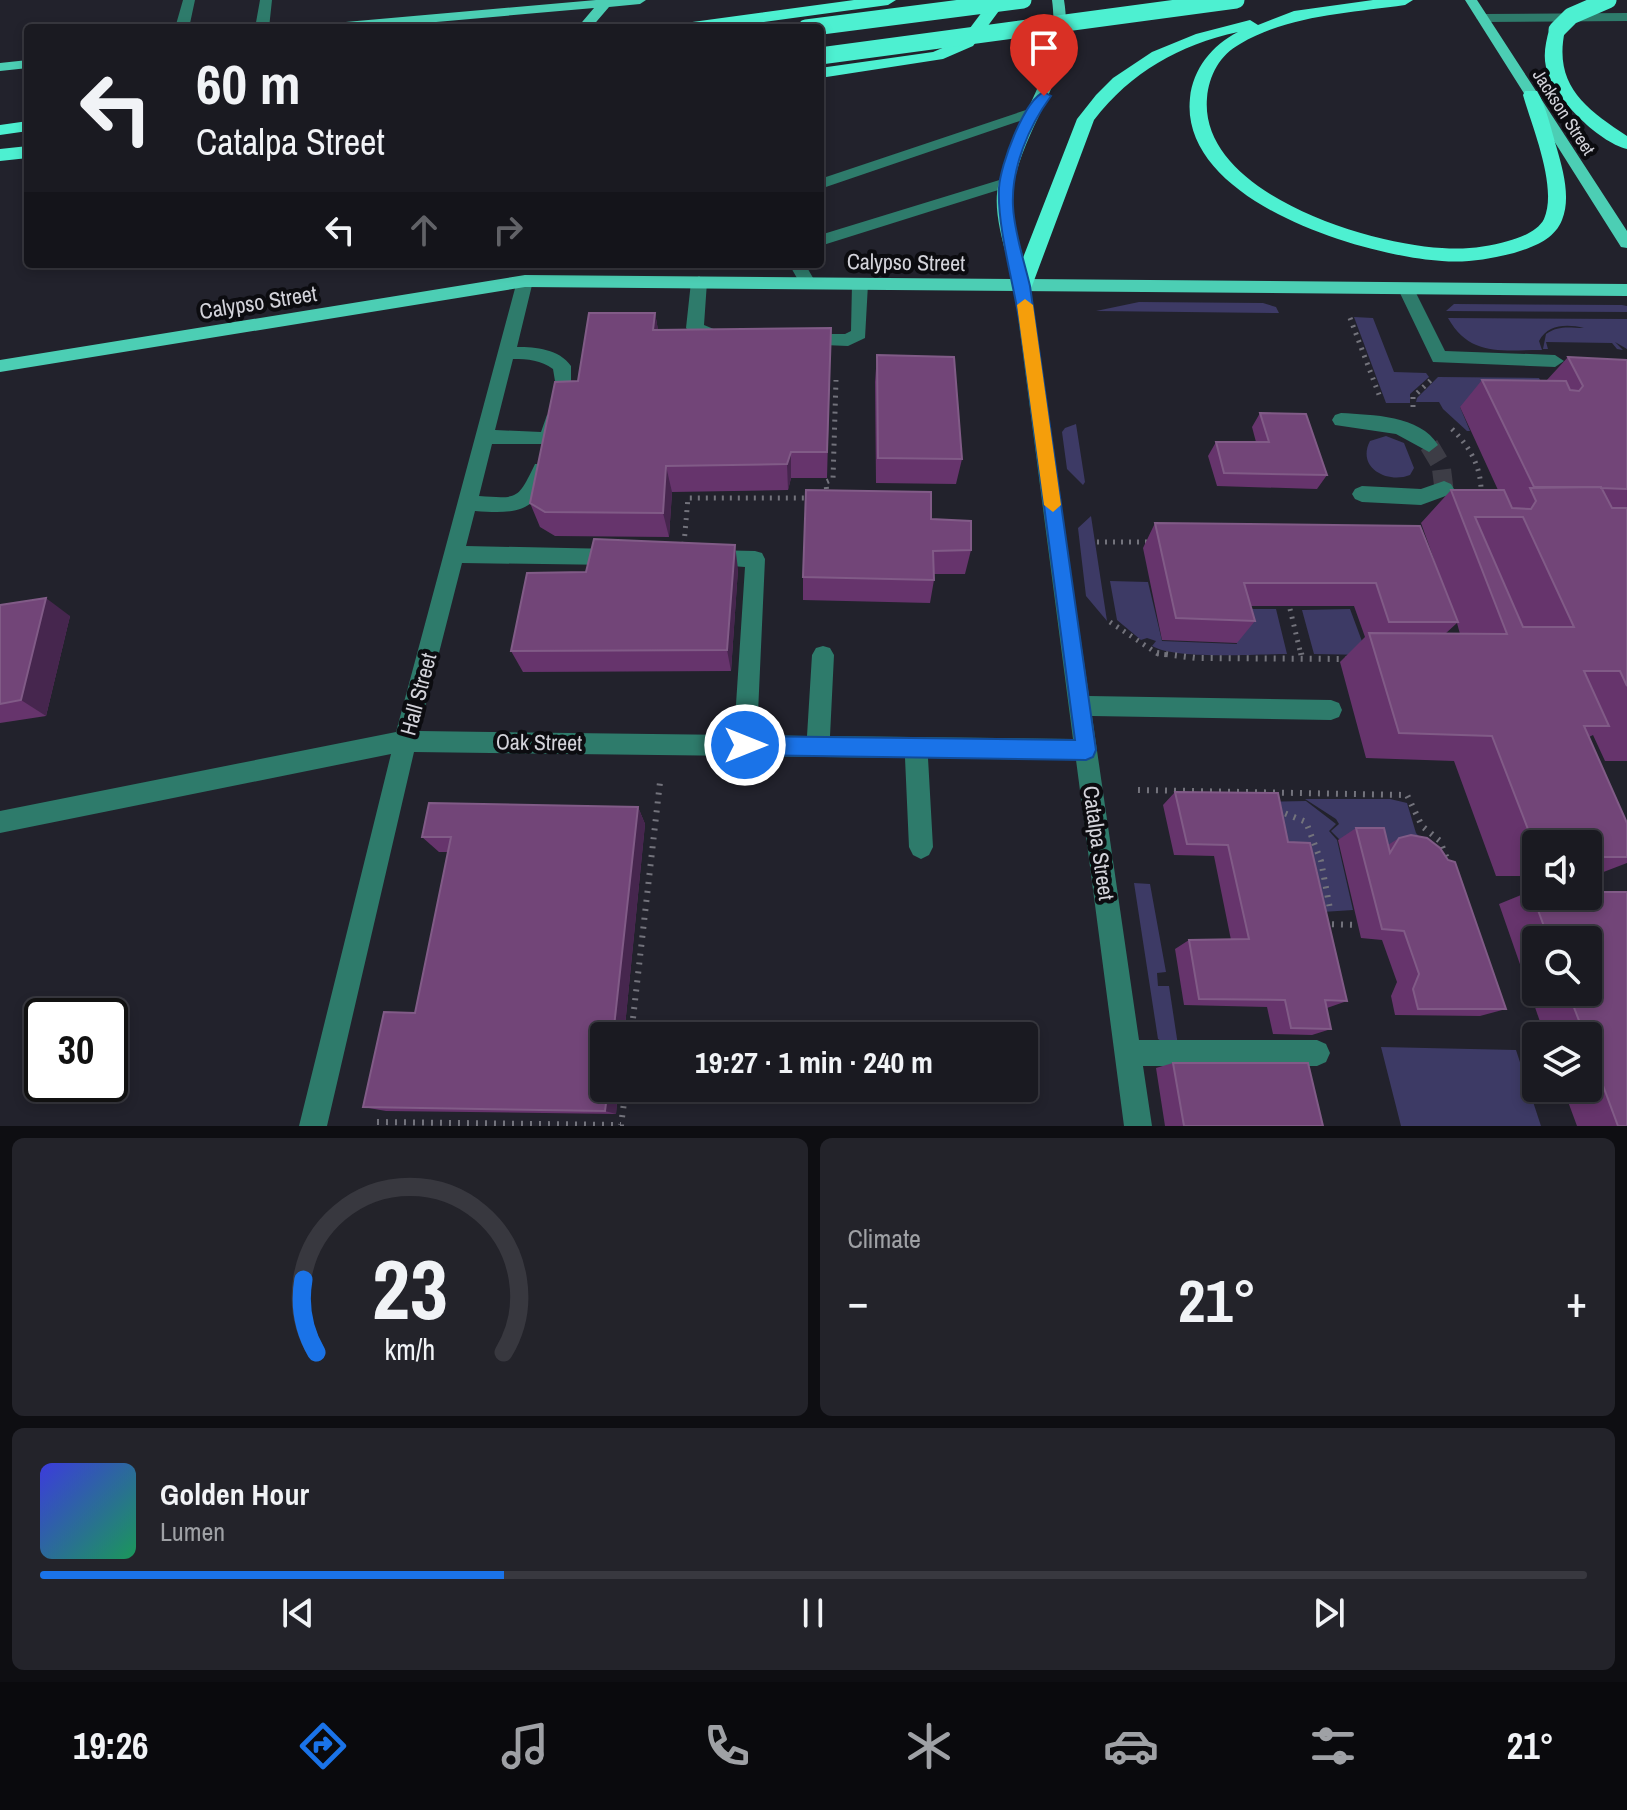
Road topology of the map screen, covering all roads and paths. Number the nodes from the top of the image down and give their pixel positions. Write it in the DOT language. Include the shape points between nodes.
graph roads {
  1 [pos="189,0"];
  2 [pos="266,0"];
  3 [pos="640,0"];
  4 [pos="888,0"];
  5 [pos="978,0"];
  6 [pos="999,0"];
  7 [pos="1023,0"];
  8 [pos="1058,0"];
  9 [pos="1236,0"];
  10 [pos="1471,0"];
  11 [pos="1608,0"];
  12 [pos="1398,1"];
  13 [pos="606,2"];
  14 [pos="541,5"];
  15 [pos="1309,13"];
  16 [pos="1627,17"];
  17 [pos="1483,18"];
  18 [pos="985,20"];
  19 [pos="183,24"];
  20 [pos="263,24"];
  21 [pos="361,24"];
  22 [pos="587,24"];
  23 [pos="715,24"];
  24 [pos="824,26"];
  25 [pos="824,55"];
  26 [pos="24,64"];
  27 [pos="0,67"];
  28 [pos="824,72"];
  29 [pos="1531,95"];
  30 [pos="1032,112"];
  31 [pos="24,127"];
  32 [pos="0,130"];
  33 [pos="1627,144"];
  34 [pos="24,152"];
  35 [pos="0,155"];
  36 [pos="24,162"];
  37 [pos="0,165"];
  38 [pos="824,183"];
  39 [pos="1006,183"];
  40 [pos="824,240"];
  41 [pos="1627,243"];
  42 [pos="799,268"];
  43 [pos="526,272"];
  44 [pos="699,282"];
  45 [pos="808,283"];
  46 [pos="860,284"];
  47 [pos="1022,286"];
  48 [pos="1406,289"];
  49 [pos="1627,290"];
  50 [pos="746,339"];
  51 [pos="789,339"];
  52 [pos="506,353"];
  53 [pos="1555,361"];
  54 [pos="0,366"];
  55 [pos="1434,378"];
  56 [pos="836,380"];
  57 [pos="562,382"];
  58 [pos="1413,408"];
  59 [pos="556,409"];
  60 [pos="1341,420"];
  61 [pos="484,437"];
  62 [pos="548,439"];
  63 [pos="1429,445"];
  64 [pos="1444,489"];
  65 [pos="1362,494"];
  66 [pos="467,503"];
  67 [pos="670,544"];
  68 [pos="454,554"];
  69 [pos="628,557"];
  70 [pos="691,558"];
  71 [pos="1290,609"];
  72 [pos="1110,622"];
  73 [pos="823,655"];
  74 [pos="1302,658"];
  75 [pos="1357,659"];
  76 [pos="1081,706"];
  77 [pos="1331,710"];
  78 [pos="405,741"];
  79 [pos="745,745"];
  80 [pos="818,746"];
  81 [pos="916,748"];
  82 [pos="1086,750"];
  83 [pos="660,782"];
  84 [pos="1138,790"];
  85 [pos="1264,806"];
  86 [pos="0,822"];
  87 [pos="921,847"];
  88 [pos="1452,870"];
  89 [pos="1330,909"];
  90 [pos="1308,924"];
  91 [pos="1358,925"];
  92 [pos="633,1022"];
  93 [pos="1128,1053"];
  94 [pos="1317,1053"];
  95 [pos="624,1102"];
  96 [pos="377,1122"];
  97 [pos="313,1126"];
  98 [pos="1138,1126"];
  1 -- 19 [label="street"];
  2 -- 20 [label="street"];
  3 -- 13 [label="main road"];
  4 -- 23 [label="highway"];
  5 -- 18 [label="highway"];
  6 -- 18 [label="highway"];
  7 -- 24 [label="highway, bridge"];
  8 -- 30 [label="main road, Catalpa Street" via="1056,62"];
  9 -- 25 [label="highway, bridge"];
  10 -- 17 [label="main road, Jackson Street"];
  11 -- 33 [label="highway, bridge" via="1571,16 1557,30 1550,57 1574,103"];
  12 -- 15 [label="highway"];
  13 -- 14 [label="main road"];
  13 -- 22 [label="main road"];
  14 -- 21 [label="main road"];
  15 -- 29 [label="highway" via="1234,41 1216,56 1199,88 1197,114 1205,141 1258,196 1346,236 1442,257 1513,248 1540,235 1552,220 1556,198"];
  15 -- 47 [label="highway" via="1202,35 1163,50 1100,98 1086,119"];
  16 -- 17 [label="street"];
  17 -- 29 [label="main road, Jackson Street"];
  18 -- 28 [label="highway" via="967,43 937,56"];
  26 -- 27 [label="main road"];
  29 -- 41 [label="main road, Jackson Street"];
  30 -- 38 [label="street"];
  30 -- 39 [label="main road, Catalpa Street"];
  31 -- 32 [label="highway"];
  34 -- 35 [label="highway"];
  36 -- 37 [label="highway"];
  39 -- 40 [label="street"];
  39 -- 47 [label="main road, Catalpa Street" via="1005,209"];
  42 -- 45 [label="street"];
  43 -- 44 [label="main road, Calypso Street"];
  43 -- 52 [label="street, Hall Street"];
  43 -- 54 [label="main road, Calypso Street"];
  44 -- 45 [label="main road, Calypso Street"];
  44 -- 50 [label="street" via="695,328 716,339"];
  45 -- 46 [label="main road, Calypso Street"];
  46 -- 47 [label="main road, Calypso Street"];
  46 -- 51 [label="street" via="859,334 848,340"];
  47 -- 48 [label="main road, Calypso Street"];
  47 -- 76 [label="street, Catalpa Street"];
  48 -- 49 [label="main road, Calypso Street"];
  48 -- 53 [label="street" via="1439,357"];
  52 -- 57 [label="street" via="553,357 562,366"];
  52 -- 61 [label="street, Hall Street"];
  55 -- 58 [label="path" via="1413,397"];
  56 -- 67 [label="path" via="833,479 826,482 827,499 688,498 686,544"];
  59 -- 62 [label="street"];
  60 -- 63 [label="street" via="1383,423 1417,433"];
  61 -- 62 [label="street"];
  61 -- 66 [label="street, Hall Street"];
  62 -- 66 [label="street" via="539,484 527,499 510,505"];
  64 -- 65 [label="street" via="1421,497"];
  66 -- 68 [label="street, Hall Street"];
  68 -- 69 [label="street"];
  68 -- 78 [label="street, Hall Street"];
  70 -- 79 [label="street" via="755,559"];
  71 -- 74 [label="path"];
  72 -- 74 [label="path" via="1158,654"];
  73 -- 80 [label="street"];
  74 -- 75 [label="path"];
  76 -- 77 [label="street"];
  76 -- 82 [label="street, Catalpa Street"];
  78 -- 79 [label="street, Oak Street"];
  78 -- 86 [label="street, Oak Street"];
  78 -- 97 [label="street, Hall Street"];
  79 -- 80 [label="street, Oak Street"];
  80 -- 81 [label="street, Oak Street"];
  81 -- 82 [label="street, Oak Street"];
  81 -- 87 [label="street"];
  82 -- 93 [label="street, Catalpa Street"];
  83 -- 92 [label="path"];
  84 -- 88 [label="path" via="1407,795 1422,826 1440,841"];
  85 -- 89 [label="path" via="1306,822 1321,861"];
  90 -- 91 [label="path"];
  93 -- 94 [label="street"];
  93 -- 98 [label="street, Catalpa Street"];
  95 -- 96 [label="path" via="621,1125"];
}
